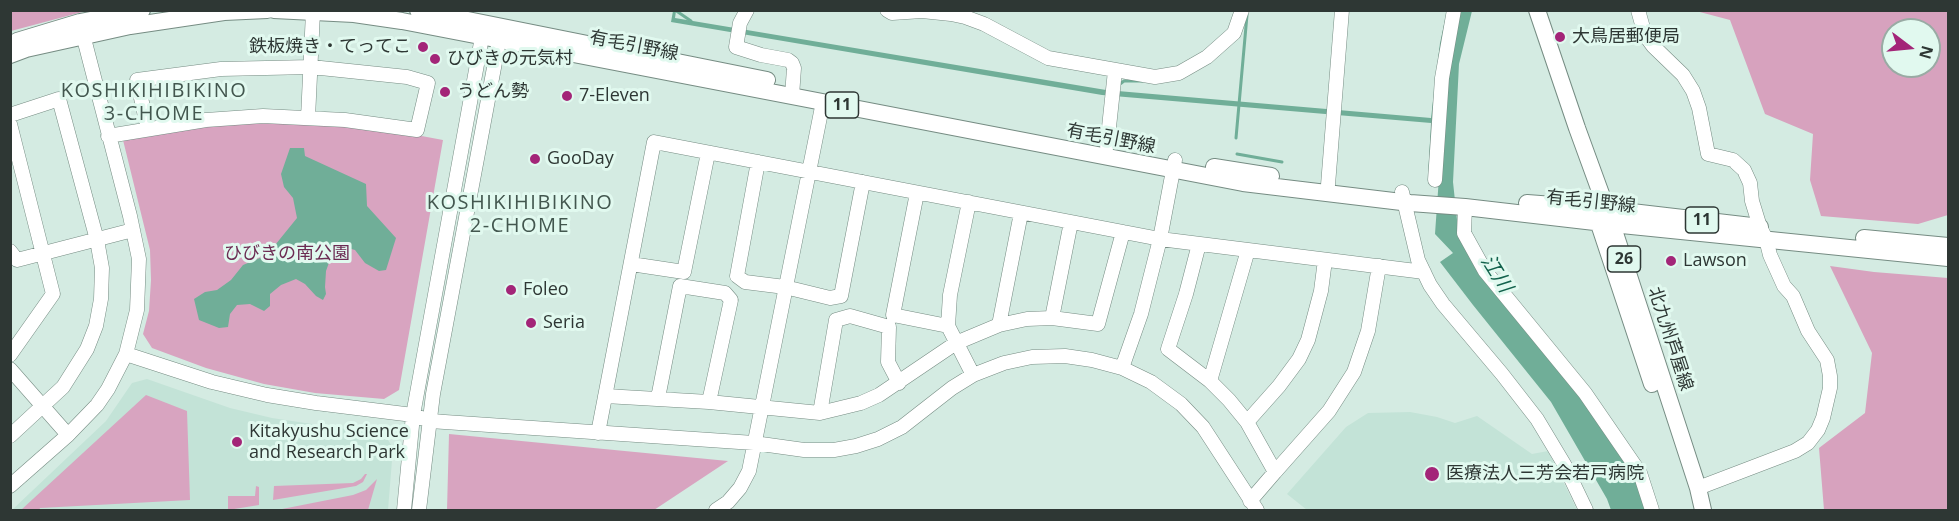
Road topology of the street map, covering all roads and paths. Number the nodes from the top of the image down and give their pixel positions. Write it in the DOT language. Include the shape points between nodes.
graph roads {
  1 [pos="142,10"];
  2 [pos="267,10"];
  3 [pos="274,10"];
  4 [pos="418,10"];
  5 [pos="747,10"];
  6 [pos="1242,10"];
  7 [pos="1342,10"];
  8 [pos="1454,10"];
  9 [pos="1527,10"];
  10 [pos="1537,10"];
  11 [pos="1638,10"];
  12 [pos="896,11"];
  13 [pos="313,12"];
  14 [pos="81,28"];
  15 [pos="499,33"];
  16 [pos="482,37"];
  17 [pos="10,43"];
  18 [pos="10,55"];
  19 [pos="311,67"];
  20 [pos="1115,71"];
  21 [pos="793,90"];
  22 [pos="823,102"];
  23 [pos="10,115"];
  24 [pos="308,118"];
  25 [pos="10,124"];
  26 [pos="148,129"];
  27 [pos="108,136"];
  28 [pos="1107,146"];
  29 [pos="708,153"];
  30 [pos="758,162"];
  31 [pos="1174,166"];
  32 [pos="808,172"];
  33 [pos="1435,180"];
  34 [pos="863,182"];
  35 [pos="1328,185"];
  36 [pos="917,193"];
  37 [pos="1406,198"];
  38 [pos="969,202"];
  39 [pos="1459,204"];
  40 [pos="1021,213"];
  41 [pos="1602,216"];
  42 [pos="1071,222"];
  43 [pos="133,230"];
  44 [pos="1123,232"];
  45 [pos="1763,233"];
  46 [pos="1160,239"];
  47 [pos="97,240"];
  48 [pos="1199,244"];
  49 [pos="1948,246"];
  50 [pos="1248,250"];
  51 [pos="10,251"];
  52 [pos="43,254"];
  53 [pos="1948,258"];
  54 [pos="1325,260"];
  55 [pos="631,264"];
  56 [pos="1379,266"];
  57 [pos="1424,272"];
  58 [pos="785,287"];
  59 [pos="1052,318"];
  60 [pos="999,325"];
  61 [pos="948,326"];
  62 [pos="956,343"];
  63 [pos="126,354"];
  64 [pos="10,355"];
  65 [pos="1122,368"];
  66 [pos="10,369"];
  67 [pos="973,375"];
  68 [pos="1210,381"];
  69 [pos="898,383"];
  70 [pos="605,396"];
  71 [pos="658,398"];
  72 [pos="709,402"];
  73 [pos="762,406"];
  74 [pos="43,407"];
  75 [pos="819,412"];
  76 [pos="413,415"];
  77 [pos="430,421"];
  78 [pos="1247,422"];
  79 [pos="598,433"];
  80 [pos="68,435"];
  81 [pos="10,436"];
  82 [pos="754,443"];
  83 [pos="1275,472"];
  84 [pos="10,486"];
  85 [pos="1698,488"];
  86 [pos="1253,506"];
  87 [pos="404,510"];
  88 [pos="419,510"];
  89 [pos="716,510"];
  90 [pos="1586,510"];
  91 [pos="1652,510"];
  92 [pos="1693,510"];
  93 [pos="1704,510"];
  1 -- 14 [label="main road"];
  2 -- 14 [label="main road"];
  3 -- 13 [label="main road, 有毛引野線 / 11"];
  4 -- 15 [label="main road, 有毛引野線 / 11"];
  5 -- 21 [label="street" via="740,23 736,47 788,60 794,68"];
  6 -- 20 [label="street" via="1234,33 1207,57 1179,73 1148,77"];
  7 -- 35 [label="street"];
  8 -- 33 [label="street" via="1442,78"];
  9 -- 41 [label="main road, 北九州芦屋線 / 26"];
  10 -- 41 [label="main road, 北九州芦屋線 / 26"];
  11 -- 45 [label="street" via="1645,35 1683,75 1693,92 1708,154 1733,160 1744,170"];
  12 -- 20 [label="street" via="965,17 1048,58"];
  13 -- 16 [label="main road, 有毛引野線 / 11" via="373,16"];
  13 -- 19 [label="street"];
  14 -- 17 [label="main road"];
  14 -- 18 [label="main road"];
  14 -- 27 [label="street"];
  15 -- 16 [label="main road, 有毛引野線 / 11"];
  15 -- 21 [label="main road, 有毛引野線 / 11"];
  15 -- 77 [label="street"];
  16 -- 76 [label="street"];
  19 -- 24 [label="street"];
  19 -- 24 [label="street" via="407,77 428,83 417,130"];
  19 -- 26 [label="street" via="221,69 136,80"];
  20 -- 28 [label="street"];
  21 -- 22 [label="main road, 有毛引野線 / 11"];
  21 -- 28 [label="main road, 有毛引野線 / 11"];
  22 -- 31 [label="main road, 有毛引野線 / 11"];
  22 -- 32 [label="street"];
  23 -- 47 [label="street" via="59,99"];
  24 -- 26 [label="street" via="206,120"];
  25 -- 52 [label="street"];
  26 -- 27 [label="street"];
  27 -- 43 [label="street"];
  28 -- 31 [label="main road, 有毛引野線 / 11"];
  29 -- 30 [label="street"];
  29 -- 55 [label="street" via="684,272"];
  29 -- 55 [label="street" via="654,142"];
  30 -- 32 [label="street"];
  30 -- 58 [label="street" via="736,276 745,282"];
  31 -- 35 [label="main road, 有毛引野線 / 11"];
  31 -- 37 [label="main road, 有毛引野線 / 11" via="1302,191"];
  31 -- 46 [label="street"];
  32 -- 34 [label="street"];
  32 -- 58 [label="street"];
  34 -- 36 [label="street"];
  34 -- 58 [label="street" via="841,296 830,298"];
  35 -- 37 [label="main road, 有毛引野線 / 11"];
  36 -- 38 [label="street"];
  36 -- 61 [label="street" via="893,315"];
  37 -- 39 [label="main road, 有毛引野線 / 11"];
  37 -- 57 [label="street"];
  38 -- 40 [label="street"];
  38 -- 61 [label="street" via="950,295"];
  39 -- 41 [label="main road, 有毛引野線 / 11"];
  39 -- 91 [label="street" via="1464,233 1485,271 1585,393 1640,473"];
  40 -- 42 [label="street"];
  40 -- 60 [label="street"];
  41 -- 45 [label="main road, 有毛引野線 / 11"];
  41 -- 85 [label="main road, 北九州芦屋線 / 26"];
  41 -- 92 [label="main road, 北九州芦屋線 / 26"];
  42 -- 44 [label="street"];
  42 -- 59 [label="street"];
  43 -- 47 [label="street"];
  43 -- 63 [label="street" via="139,283"];
  44 -- 46 [label="street"];
  44 -- 59 [label="street" via="1098,324"];
  45 -- 49 [label="main road, 有毛引野線 / 11"];
  45 -- 53 [label="main road, 有毛引野線 / 11"];
  45 -- 85 [label="street" via="1784,286 1827,360 1830,388 1823,418 1808,443 1795,451"];
  46 -- 48 [label="street"];
  46 -- 65 [label="street"];
  47 -- 52 [label="street"];
  47 -- 74 [label="street" via="101,299 96,326 76,369"];
  48 -- 50 [label="street"];
  48 -- 68 [label="street" via="1168,349"];
  50 -- 54 [label="street"];
  50 -- 68 [label="street"];
  51 -- 52 [label="street" via="17,260"];
  52 -- 64 [label="street" via="53,294"];
  54 -- 56 [label="street"];
  54 -- 78 [label="street" via="1321,291 1299,359"];
  55 -- 70 [label="street"];
  56 -- 57 [label="street"];
  56 -- 83 [label="street" via="1368,331 1354,372 1329,411"];
  57 -- 90 [label="street" via="1443,304 1537,419"];
  58 -- 73 [label="street"];
  59 -- 60 [label="street"];
  60 -- 62 [label="street"];
  61 -- 62 [label="street"];
  62 -- 67 [label="street"];
  62 -- 69 [label="street"];
  63 -- 76 [label="street" via="267,395"];
  63 -- 80 [label="street" via="97,405"];
  65 -- 67 [label="street" via="1065,356 1032,357"];
  65 -- 86 [label="street" via="1181,404 1203,427"];
  66 -- 74 [label="street"];
  67 -- 82 [label="street" via="902,427 856,446 804,450"];
  68 -- 78 [label="street"];
  69 -- 75 [label="street" via="861,403"];
  69 -- 75 [label="street" via="888,362 889,327 850,316 836,320"];
  70 -- 71 [label="street"];
  70 -- 79 [label="street"];
  71 -- 72 [label="street"];
  71 -- 72 [label="street" via="680,286 725,293 731,300"];
  72 -- 73 [label="street"];
  73 -- 75 [label="street"];
  73 -- 82 [label="street"];
  74 -- 80 [label="street"];
  74 -- 81 [label="street"];
  76 -- 77 [label="street"];
  76 -- 87 [label="street"];
  77 -- 79 [label="street"];
  77 -- 88 [label="street"];
  78 -- 83 [label="street"];
  79 -- 82 [label="street"];
  80 -- 84 [label="street"];
  82 -- 89 [label="street" via="749,471 740,488"];
  83 -- 86 [label="street"];
  85 -- 93 [label="main road, 北九州芦屋線 / 26"];
}
